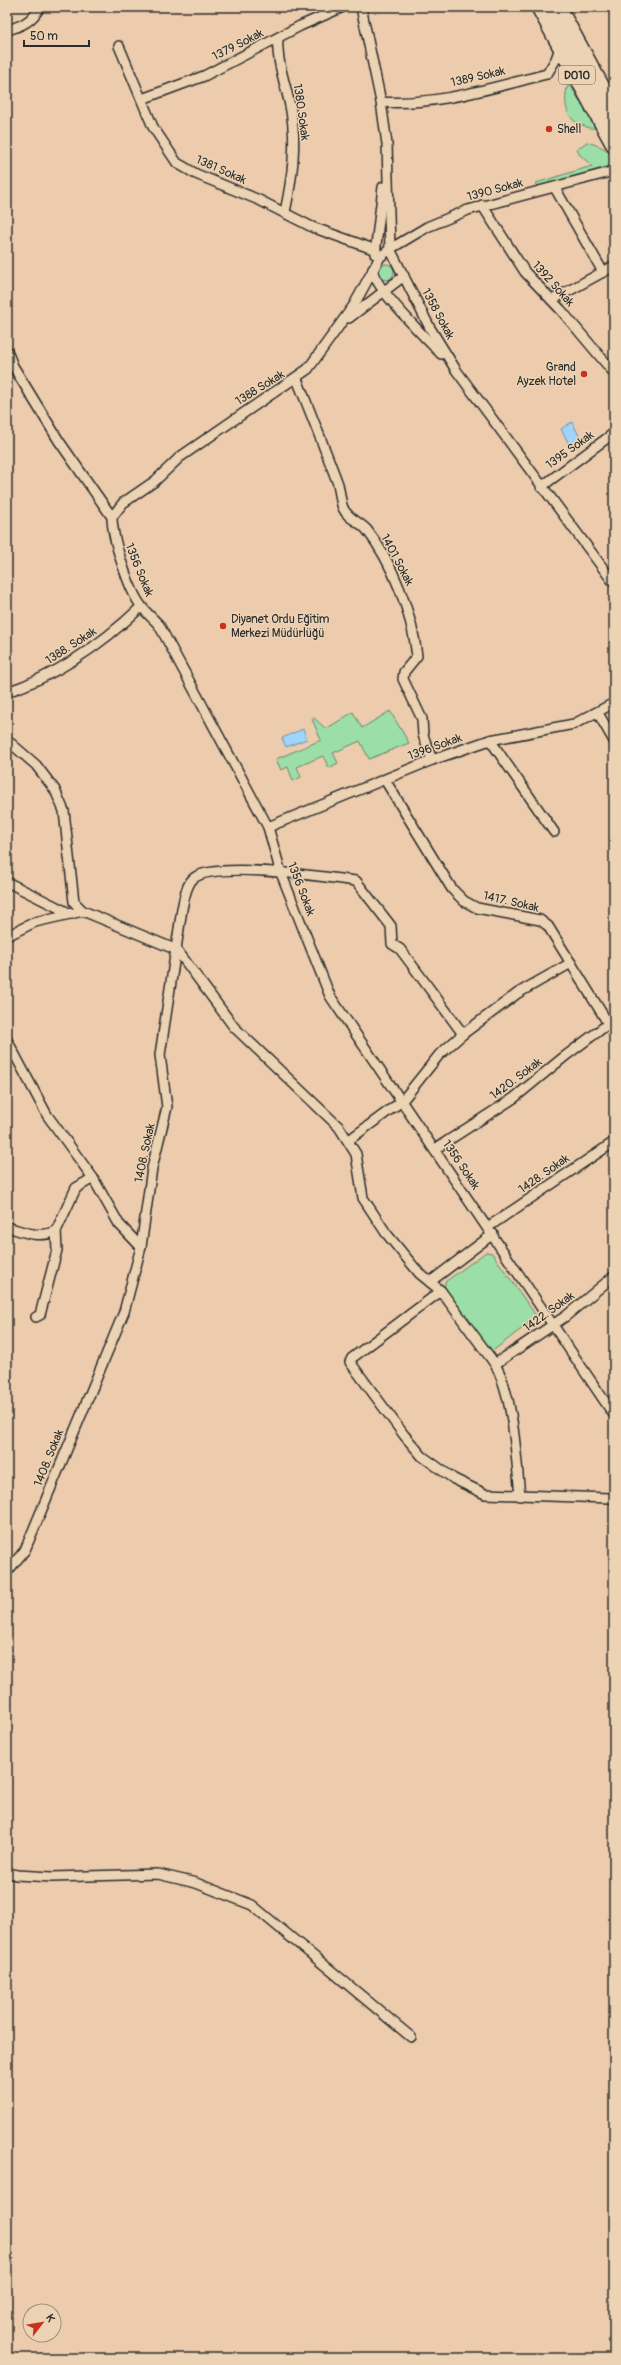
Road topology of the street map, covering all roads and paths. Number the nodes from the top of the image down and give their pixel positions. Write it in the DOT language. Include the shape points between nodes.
graph roads {
  1 [pos="343,7"];
  2 [pos="361,7"];
  3 [pos="540,7"];
  4 [pos="557,7"];
  5 [pos="38,11"];
  6 [pos="7,30"];
  7 [pos="278,38"];
  8 [pos="561,44"];
  9 [pos="120,46"];
  10 [pos="142,100"];
  11 [pos="381,102"];
  12 [pos="614,111"];
  13 [pos="614,143"];
  14 [pos="386,162"];
  15 [pos="614,172"];
  16 [pos="555,188"];
  17 [pos="482,205"];
  18 [pos="285,212"];
  19 [pos="390,249"];
  20 [pos="376,250"];
  21 [pos="614,266"];
  22 [pos="603,272"];
  23 [pos="372,274"];
  24 [pos="404,276"];
  25 [pos="384,291"];
  26 [pos="552,300"];
  27 [pos="340,325"];
  28 [pos="7,351"];
  29 [pos="456,370"];
  30 [pos="614,373"];
  31 [pos="297,379"];
  32 [pos="614,433"];
  33 [pos="541,486"];
  34 [pos="112,517"];
  35 [pos="614,583"];
  36 [pos="141,606"];
  37 [pos="7,692"];
  38 [pos="614,703"];
  39 [pos="598,713"];
  40 [pos="7,740"];
  41 [pos="490,740"];
  42 [pos="614,741"];
  43 [pos="432,760"];
  44 [pos="385,780"];
  45 [pos="268,827"];
  46 [pos="554,832"];
  47 [pos="281,873"];
  48 [pos="7,882"];
  49 [pos="83,911"];
  50 [pos="71,914"];
  51 [pos="7,936"];
  52 [pos="176,950"];
  53 [pos="571,963"];
  54 [pos="608,1024"];
  55 [pos="614,1033"];
  56 [pos="463,1034"];
  57 [pos="7,1040"];
  58 [pos="402,1101"];
  59 [pos="349,1140"];
  60 [pos="614,1142"];
  61 [pos="435,1149"];
  62 [pos="93,1178"];
  63 [pos="7,1227"];
  64 [pos="490,1230"];
  65 [pos="56,1231"];
  66 [pos="141,1247"];
  67 [pos="614,1276"];
  68 [pos="430,1282"];
  69 [pos="441,1291"];
  70 [pos="36,1317"];
  71 [pos="554,1323"];
  72 [pos="495,1364"];
  73 [pos="610,1400"];
  74 [pos="614,1415"];
  75 [pos="520,1496"];
  76 [pos="614,1496"];
  77 [pos="7,1572"];
  78 [pos="7,1873"];
  79 [pos="411,2037"];
  1 -- 7 [label="street, 1379 Sokak"];
  2 -- 11 [label="street, 1358 Sokak"];
  3 -- 8 [label="highway, D010"];
  4 -- 12 [label="highway, D010"];
  5 -- 6 [label="street" via="23,25"];
  7 -- 10 [label="street, 1379 Sokak" via="204,76"];
  7 -- 18 [label="street, 1380 Sokak" via="280,65 292,113 294,152"];
  8 -- 11 [label="street, 1389 Sokak" via="547,74 461,94 412,102"];
  8 -- 13 [label="highway, D010"];
  9 -- 10 [label="street, 1381 Sokak"];
  10 -- 18 [label="street, 1381 Sokak" via="154,127 178,163 196,174"];
  11 -- 14 [label="street, 1358 Sokak" via="387,144"];
  14 -- 19 [label="street, 1358 Sokak"];
  14 -- 20 [label="street"];
  15 -- 16 [label="street, 1390 Sokak"];
  16 -- 17 [label="street, 1390 Sokak"];
  16 -- 22 [label="street"];
  17 -- 19 [label="street, 1390 Sokak" via="427,227"];
  17 -- 26 [label="street, 1392 Sokak" via="525,272"];
  18 -- 20 [label="street, 1381 Sokak" via="312,227"];
  19 -- 23 [label="street, 1388 Sokak" via="380,257"];
  19 -- 24 [label="street, 1358 Sokak"];
  20 -- 23 [label="street"];
  21 -- 22 [label="street"];
  22 -- 26 [label="street"];
  23 -- 25 [label="street"];
  23 -- 27 [label="street, 1388 Sokak"];
  24 -- 25 [label="street"];
  24 -- 29 [label="street, 1358 Sokak" via="430,328"];
  25 -- 27 [label="street"];
  25 -- 29 [label="street"];
  26 -- 30 [label="street, 1392 Sokak"];
  27 -- 31 [label="street, 1388 Sokak" via="308,369"];
  28 -- 34 [label="street, 1356 Sokak" via="13,366 55,434"];
  29 -- 33 [label="street, 1358 Sokak"];
  31 -- 34 [label="street, 1388 Sokak" via="247,409 180,457 155,481 123,503"];
  31 -- 43 [label="street, 1401 Sokak" via="336,480 343,507 348,517 366,529 373,540 393,576 408,611 417,656 404,672 403,679 422,719 423,735"];
  32 -- 33 [label="street, 1395 Sokak"];
  33 -- 35 [label="street, 1358 Sokak"];
  34 -- 36 [label="street, 1356 Sokak" via="112,531 118,551"];
  36 -- 37 [label="street, 1388. Sokak" via="91,649 60,669"];
  36 -- 45 [label="street, 1356 Sokak" via="159,625"];
  38 -- 39 [label="street, 1396 Sokak"];
  39 -- 41 [label="street, 1396 Sokak" via="574,724"];
  39 -- 42 [label="street"];
  40 -- 49 [label="street" via="36,765 55,790 64,812 74,902"];
  41 -- 43 [label="street, 1396 Sokak"];
  41 -- 46 [label="street"];
  43 -- 44 [label="street, 1396 Sokak"];
  44 -- 45 [label="street, 1396 Sokak"];
  44 -- 53 [label="street, 1417. Sokak" via="452,889 464,901 477,908 540,920 548,926"];
  45 -- 47 [label="street, 1356 Sokak"];
  47 -- 52 [label="street, 1408. Sokak" via="229,870 194,878 188,885"];
  47 -- 56 [label="street, 1408. Sokak" via="356,881 391,926 392,944 400,949"];
  47 -- 58 [label="street, 1356 Sokak" via="330,996"];
  48 -- 50 [label="street"];
  49 -- 50 [label="street"];
  49 -- 52 [label="street"];
  50 -- 51 [label="street" via="35,922"];
  52 -- 59 [label="street" via="234,1027 339,1127"];
  52 -- 66 [label="street, 1408. Sokak" via="160,1055 167,1107 152,1168"];
  53 -- 54 [label="street, 1417. Sokak"];
  53 -- 56 [label="street" via="518,993"];
  54 -- 55 [label="street, 1417. Sokak"];
  54 -- 61 [label="street, 1420. Sokak" via="514,1098"];
  56 -- 58 [label="street" via="439,1055"];
  57 -- 62 [label="street" via="48,1116"];
  58 -- 59 [label="street"];
  58 -- 61 [label="street, 1356 Sokak"];
  59 -- 68 [label="street" via="356,1154 363,1198 386,1233 419,1273"];
  60 -- 64 [label="street, 1428. Sokak"];
  61 -- 64 [label="street, 1356 Sokak"];
  62 -- 65 [label="street" via="76,1188"];
  62 -- 66 [label="street" via="119,1224"];
  63 -- 65 [label="street" via="37,1236 46,1236"];
  64 -- 68 [label="street, 1428. Sokak"];
  64 -- 71 [label="street, 1356 Sokak"];
  65 -- 70 [label="street" via="57,1250 40,1315"];
  66 -- 77 [label="street, 1408. Sokak" via="124,1312 25,1550"];
  67 -- 71 [label="street, 1422. Sokak"];
  68 -- 69 [label="street"];
  69 -- 72 [label="street"];
  69 -- 75 [label="street" via="350,1362 422,1456 454,1479 486,1494"];
  71 -- 72 [label="street, 1422. Sokak"];
  71 -- 73 [label="street, 1356 Sokak"];
  72 -- 75 [label="street" via="506,1392"];
  73 -- 74 [label="street, 1356 Sokak"];
  75 -- 76 [label="street"];
  78 -- 79 [label="street" via="17,1876 52,1877 158,1874 196,1883 252,1905"];
}
